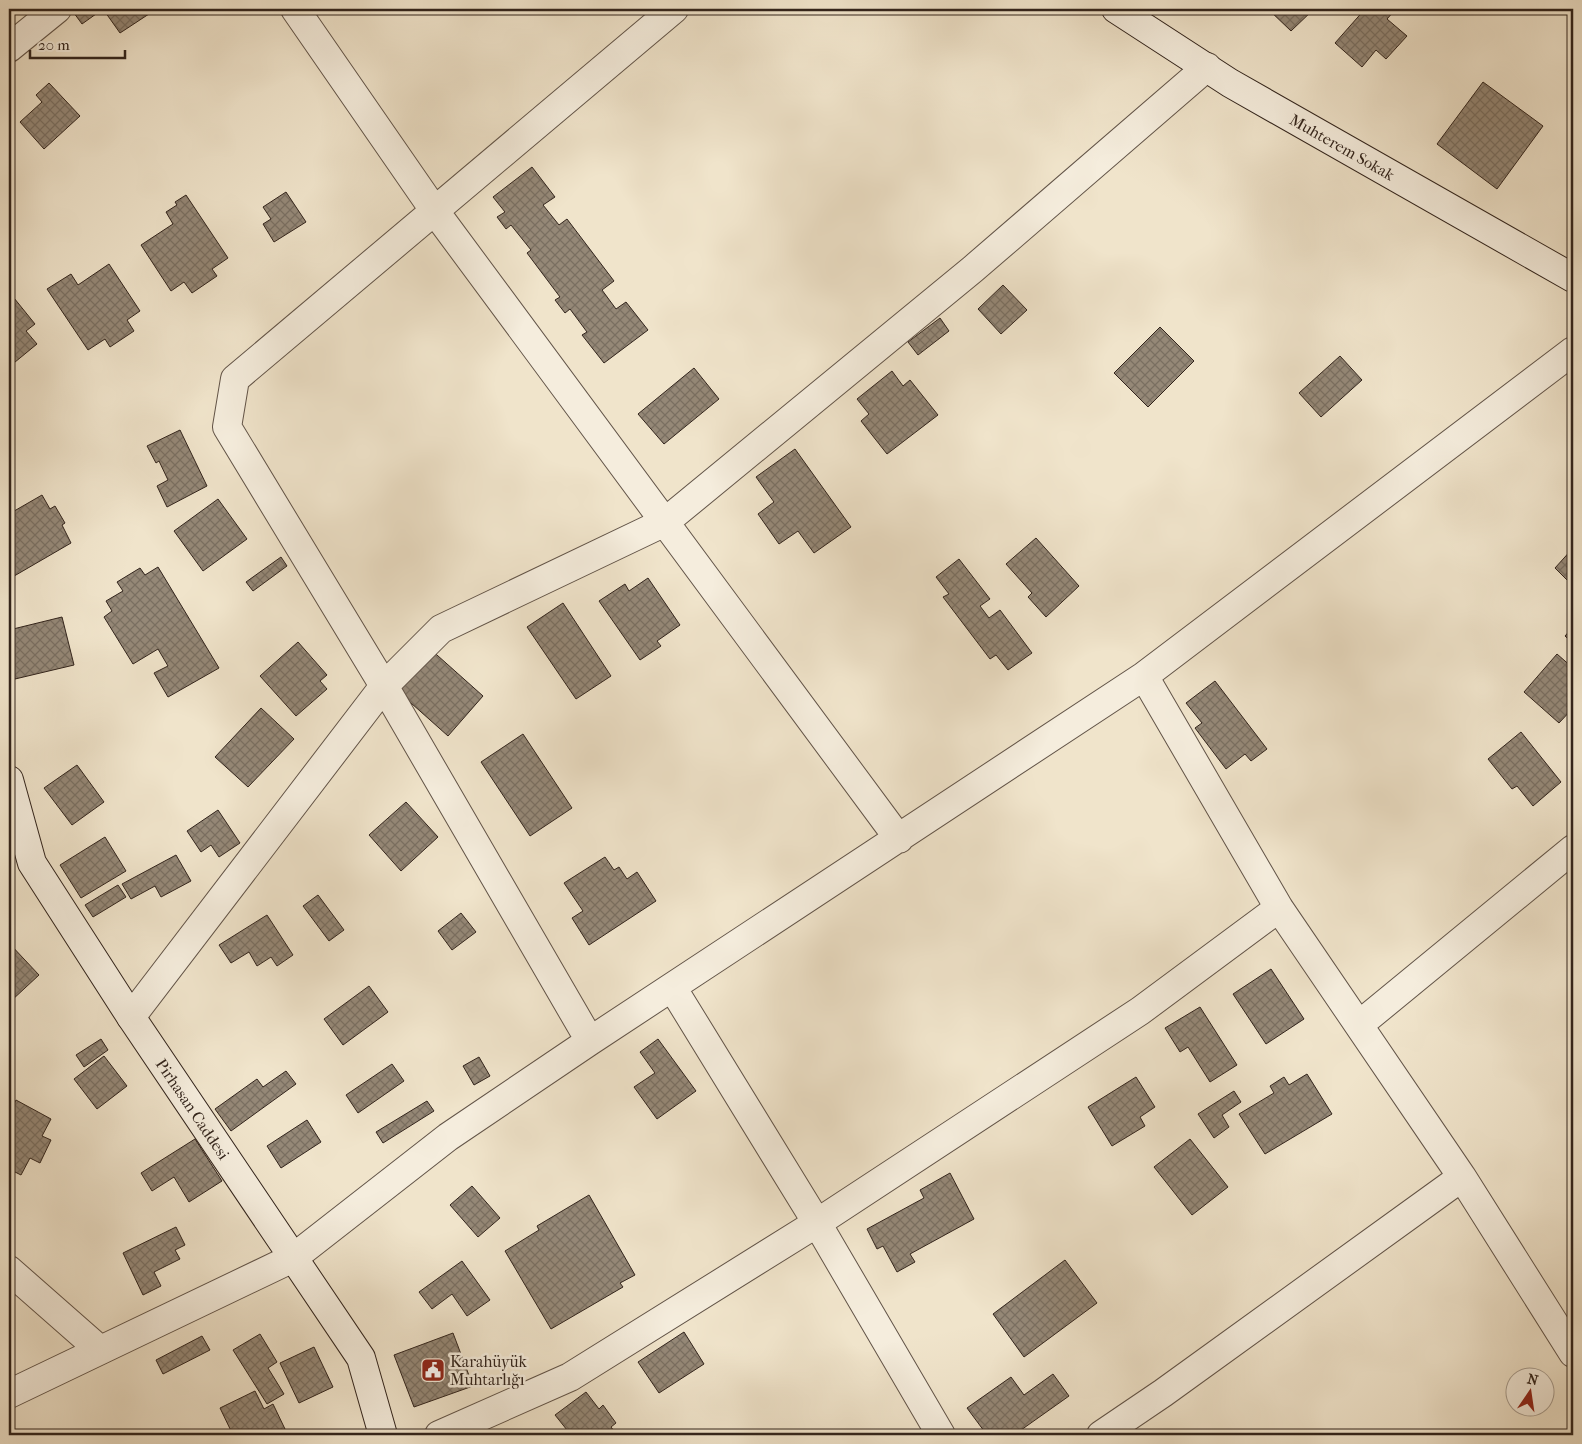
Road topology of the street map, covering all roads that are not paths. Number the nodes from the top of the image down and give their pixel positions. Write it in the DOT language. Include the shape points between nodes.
graph roads {
  1 [pos="57,9"];
  2 [pos="295,9"];
  3 [pos="674,9"];
  4 [pos="1116,9"];
  5 [pos="9,48"];
  6 [pos="1207,67"];
  7 [pos="434,210"];
  8 [pos="1573,278"];
  9 [pos="1573,351"];
  10 [pos="665,522"];
  11 [pos="1144,676"];
  12 [pos="384,686"];
  13 [pos="9,780"];
  14 [pos="17,839"];
  15 [pos="898,839"];
  16 [pos="1573,848"];
  17 [pos="1279,908"];
  18 [pos="672,987"];
  19 [pos="131,1017"];
  20 [pos="1360,1024"];
  21 [pos="590,1041"];
  22 [pos="1462,1177"];
  23 [pos="818,1223"];
  24 [pos="293,1258"];
  25 [pos="9,1270"];
  26 [pos="100,1350"];
  27 [pos="1573,1353"];
  28 [pos="9,1394"];
  29 [pos="383,1435"];
  30 [pos="439,1435"];
  31 [pos="941,1435"];
  32 [pos="1101,1435"];
  1 -- 5 [label="street"];
  2 -- 7 [label="street"];
  3 -- 7 [label="street"];
  4 -- 6 [label="street, Muhterem Sokak"];
  6 -- 8 [label="street, Muhterem Sokak"];
  6 -- 10 [label="street" via="973,269"];
  7 -- 10 [label="street"];
  7 -- 12 [label="street" via="236,379 227,426"];
  9 -- 11 [label="street"];
  10 -- 12 [label="street" via="441,629"];
  10 -- 15 [label="street"];
  11 -- 15 [label="street"];
  11 -- 17 [label="street"];
  12 -- 19 [label="street"];
  12 -- 21 [label="street"];
  13 -- 14 [label="street, Pirhasan Caddesi"];
  14 -- 19 [label="street, Pirhasan Caddesi"];
  15 -- 18 [label="street"];
  16 -- 20 [label="street"];
  17 -- 20 [label="street"];
  17 -- 23 [label="street" via="1140,1011"];
  18 -- 21 [label="street"];
  18 -- 23 [label="street"];
  19 -- 24 [label="street, Pirhasan Caddesi"];
  20 -- 22 [label="street"];
  21 -- 24 [label="street" via="448,1137"];
  22 -- 27 [label="street"];
  22 -- 32 [label="street"];
  23 -- 30 [label="street" via="570,1377"];
  23 -- 31 [label="street"];
  24 -- 26 [label="street"];
  24 -- 29 [label="street, Pirhasan Caddesi" via="361,1358"];
  25 -- 26 [label="street"];
  26 -- 28 [label="street"];
}
